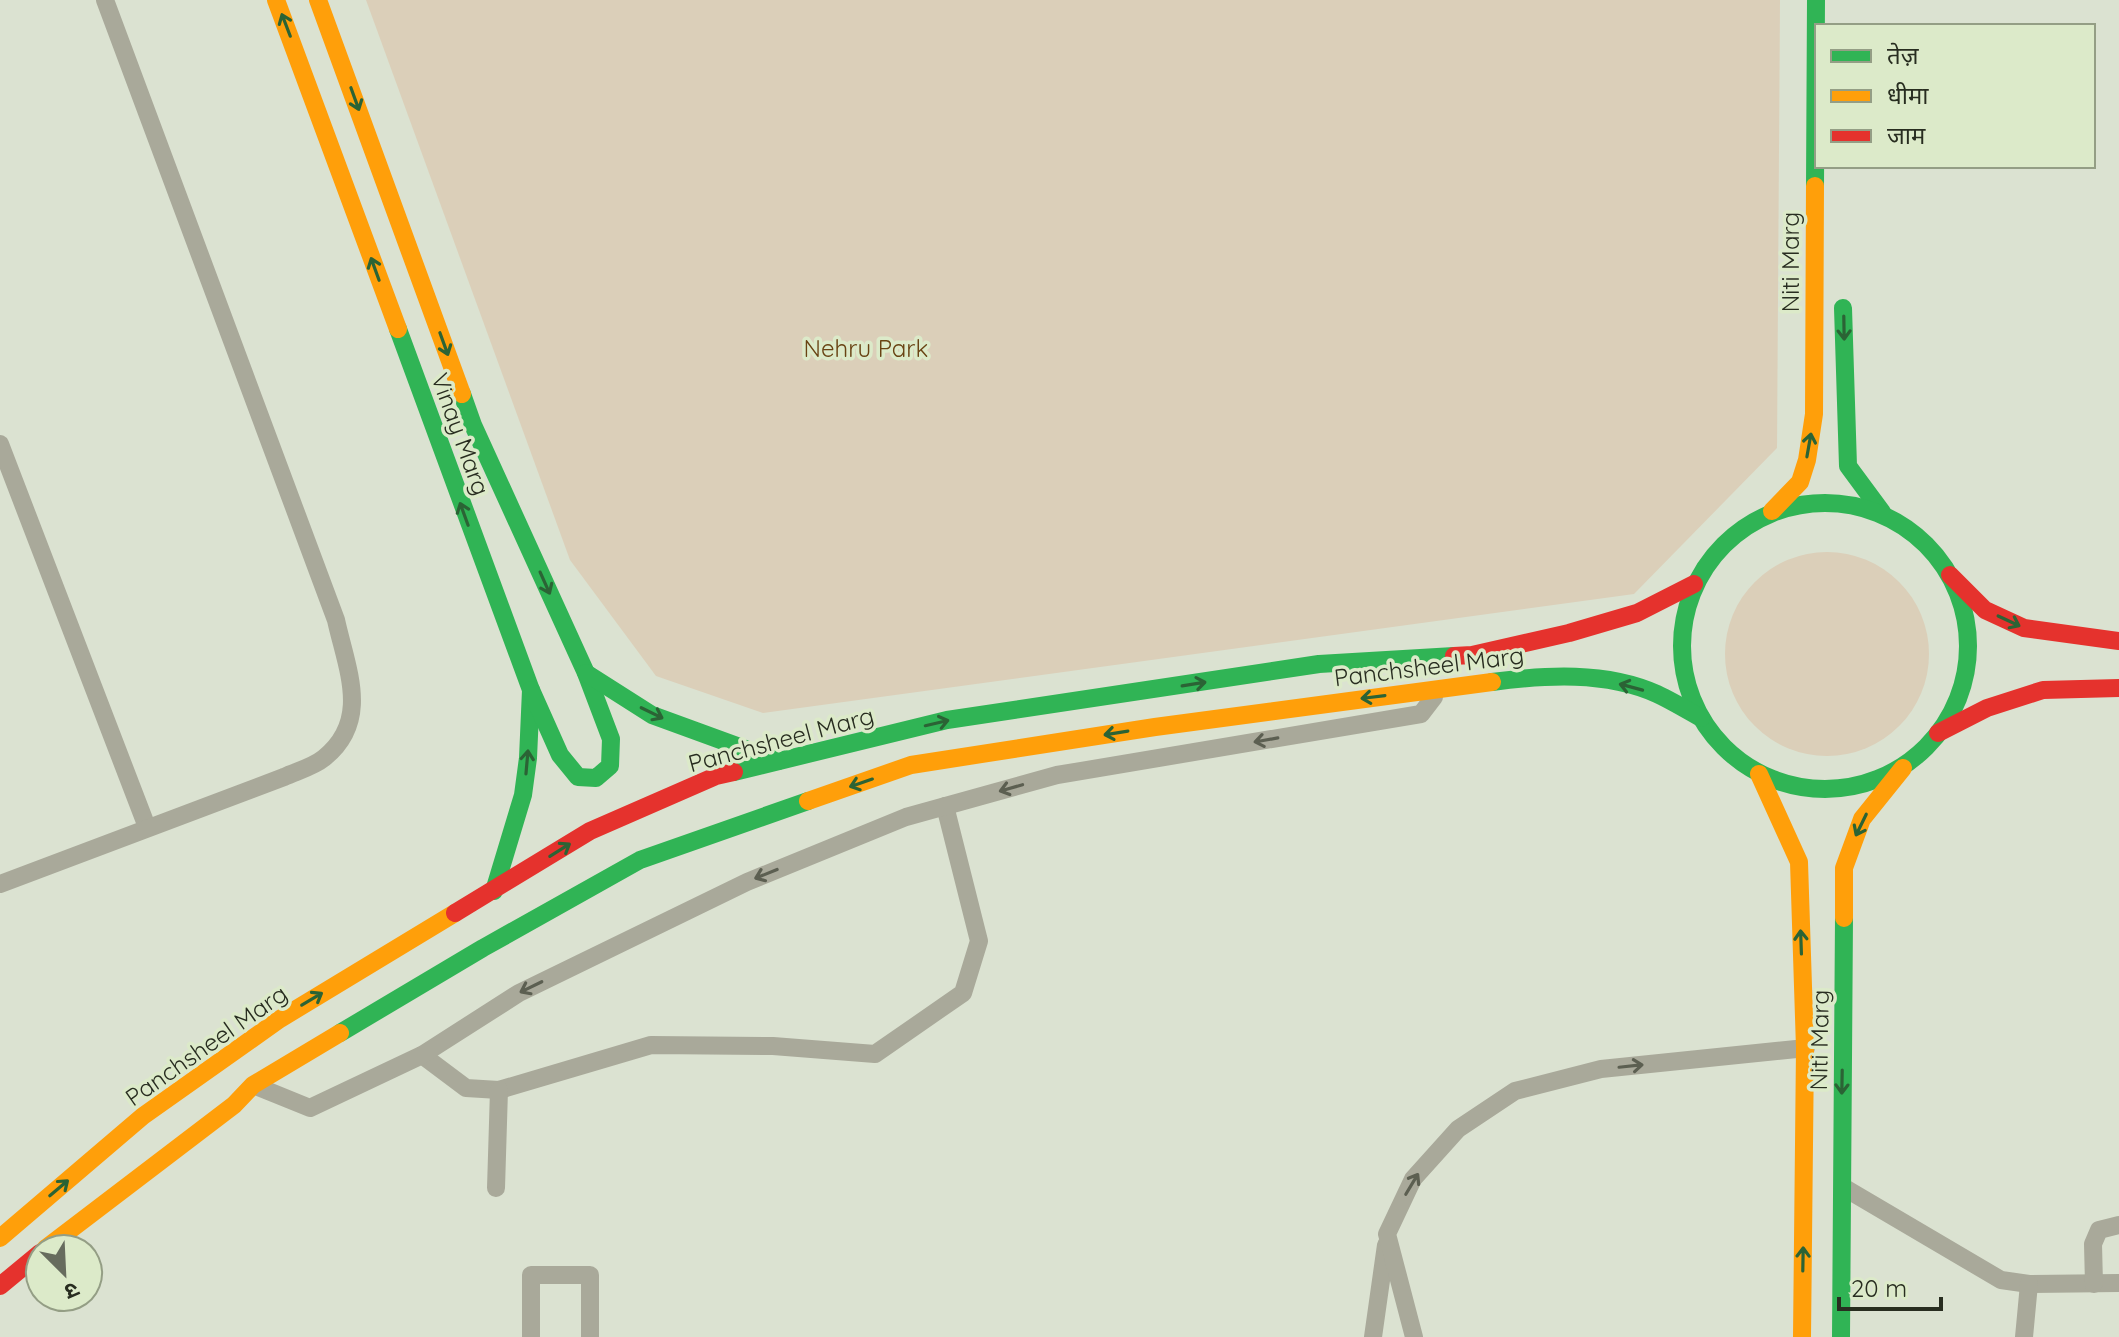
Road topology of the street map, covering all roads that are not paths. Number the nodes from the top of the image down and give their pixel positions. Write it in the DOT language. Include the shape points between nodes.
graph roads {
  1 [pos="105,0"];
  2 [pos="276,0"];
  3 [pos="318,0"];
  4 [pos="1816,0"];
  5 [pos="1816,24"];
  6 [pos="1815,168"];
  7 [pos="1843,292"];
  8 [pos="0,444"];
  9 [pos="1772,511"];
  10 [pos="1882,512"];
  11 [pos="1948,573"];
  12 [pos="1694,584"];
  13 [pos="2119,641"];
  14 [pos="586,673"];
  15 [pos="1441,688"];
  16 [pos="2119,688"];
  17 [pos="531,690"];
  18 [pos="1701,718"];
  19 [pos="1938,733"];
  20 [pos="778,761"];
  21 [pos="1907,763"];
  22 [pos="1759,774"];
  23 [pos="945,806"];
  24 [pos="147,827"];
  25 [pos="0,884"];
  26 [pos="494,891"];
  27 [pos="1843,1043"];
  28 [pos="1805,1048"];
  29 [pos="422,1055"];
  30 [pos="253,1085"];
  31 [pos="499,1090"];
  32 [pos="1841,1186"];
  33 [pos="496,1188"];
  34 [pos="2119,1225"];
  35 [pos="66,1233"];
  36 [pos="1387,1234"];
  37 [pos="0,1238"];
  38 [pos="24,1266"];
  39 [pos="2119,1283"];
  40 [pos="2029,1284"];
  41 [pos="2094,1284"];
  42 [pos="0,1286"];
  43 [pos="531,1337"];
  44 [pos="590,1337"];
  45 [pos="1373,1337"];
  46 [pos="1414,1337"];
  47 [pos="1802,1337"];
  48 [pos="1841,1337"];
  49 [pos="2024,1337"];
  1 -- 24 [label="lane" via="336,620 353,695 352,719 322,760"];
  17 -- 2 [label="main road, Vinay Marg, one-way"];
  3 -- 14 [label="main road, Vinay Marg, one-way" via="473,425"];
  5 -- 4 [label="main road, Niti Marg, one-way"];
  9 -- 6 [label="main road, Niti Marg, one-way" via="1800,482 1814,414"];
  7 -- 10 [label="main road, one-way" via="1848,466"];
  8 -- 24 [label="lane"];
  9 -- 10 [label="main road" via="1826,502"];
  9 -- 12 [label="main road" via="1726,540"];
  10 -- 11 [label="main road" via="1928,544"];
  11 -- 13 [label="main road, one-way" via="1985,610 2024,628"];
  11 -- 19 [label="main road" via="1960,591 1970,646 1959,701"];
  12 -- 18 [label="main road" via="1680,637 1688,696"];
  20 -- 12 [label="main road, Panchsheel Marg, one-way" via="947,720 1319,664 1472,655 1637,613"];
  14 -- 17 [label="main road, Vinay Marg" via="611,739 610,766 596,778 578,777 560,755"];
  14 -- 20 [label="main road, one-way" via="652,715"];
  18 -- 15 [label="main road, Panchsheel Marg, one-way" via="1655,693 1605,680 1545,675"];
  15 -- 23 [label="lane, one-way" via="1421,714 1057,775"];
  15 -- 30 [label="main road, Panchsheel Marg, one-way" via="911,765 640,860"];
  16 -- 19 [label="main road" via="2043,690 1987,708"];
  26 -- 17 [label="main road, Vinay Marg, one-way" via="523,795"];
  18 -- 22 [label="main road" via="1719,746"];
  19 -- 21 [label="main road"];
  26 -- 20 [label="main road, Panchsheel Marg, one-way" via="590,831 716,776"];
  21 -- 22 [label="main road" via="1881,780 1826,791"];
  21 -- 27 [label="main road, Niti Marg, one-way" via="1862,819 1844,868"];
  28 -- 22 [label="main road, Niti Marg, one-way" via="1799,862"];
  23 -- 29 [label="lane, one-way" via="747,882 519,993"];
  23 -- 31 [label="lane" via="979,941 963,993 875,1054 651,1045"];
  24 -- 25 [label="lane"];
  37 -- 26 [label="main road, Panchsheel Marg, one-way" via="143,1116 280,1019"];
  27 -- 28 [label="lane"];
  27 -- 32 [label="main road, Niti Marg, one-way"];
  36 -- 28 [label="lane, one-way" via="1413,1179 1458,1129 1515,1091 1601,1069"];
  47 -- 28 [label="main road, Niti Marg, one-way"];
  29 -- 30 [label="lane" via="310,1108"];
  29 -- 31 [label="lane" via="466,1088"];
  30 -- 35 [label="main road, Panchsheel Marg"];
  31 -- 33 [label="lane"];
  32 -- 40 [label="lane" via="2001,1280"];
  32 -- 48 [label="main road, Niti Marg"];
  34 -- 41 [label="lane" via="2099,1230 2093,1244"];
  36 -- 45 [label="lane"];
  36 -- 46 [label="lane"];
  38 -- 42 [label="main road"];
  39 -- 41 [label="lane"];
  40 -- 41 [label="lane"];
  40 -- 49 [label="lane"];
  43 -- 44 [label="lane" via="531,1275 590,1275"];
}
